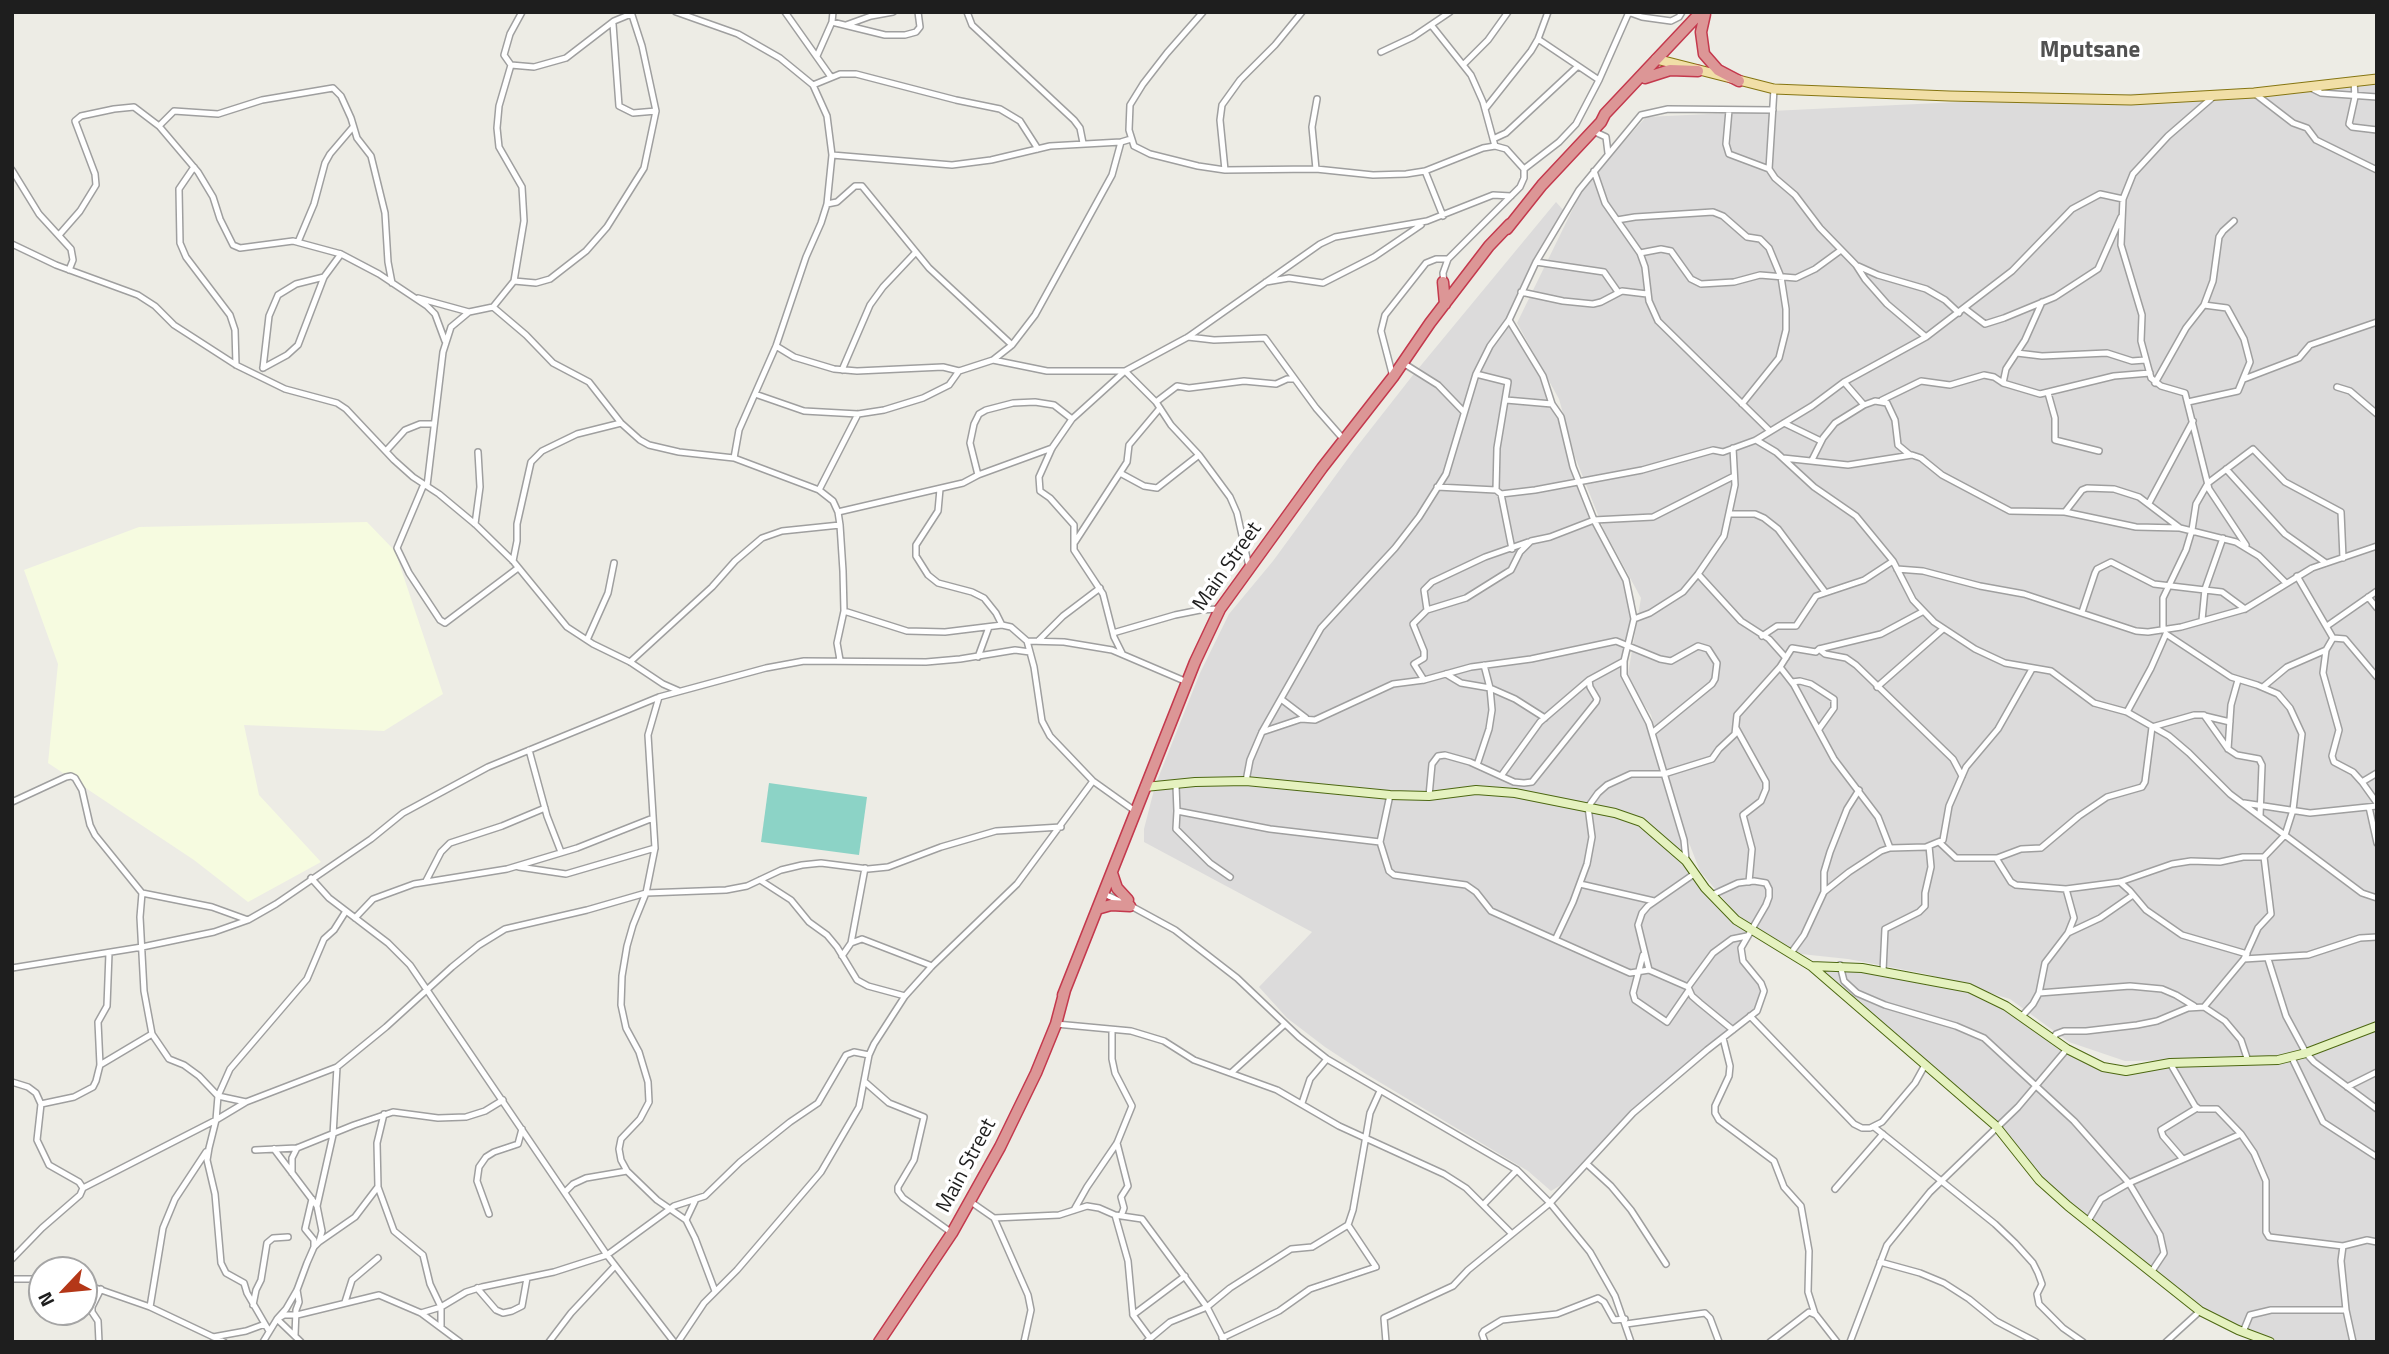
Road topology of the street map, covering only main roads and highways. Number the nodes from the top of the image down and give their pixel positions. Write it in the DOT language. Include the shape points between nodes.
graph roads {
  1 [pos="1704,13"];
  2 [pos="1659,60"];
  3 [pos="1698,71"];
  4 [pos="1645,78"];
  5 [pos="2377,79"];
  6 [pos="1739,81"];
  7 [pos="1597,126"];
  8 [pos="1510,224"];
  9 [pos="1465,278"];
  10 [pos="1456,294"];
  11 [pos="1445,304"];
  12 [pos="1404,361"];
  13 [pos="1130,824"];
  14 [pos="1112,873"];
  15 [pos="1102,891"];
  16 [pos="1097,909"];
  17 [pos="1063,995"];
  18 [pos="879,1342"];
  1 -- 2 [label="highway"];
  1 -- 6 [label="highway" via="1704,54 1718,70"];
  2 -- 3 [label="main road"];
  2 -- 4 [label="highway"];
  2 -- 7 [label="highway"];
  3 -- 4 [label="highway" via="1670,70"];
  3 -- 6 [label="main road"];
  4 -- 7 [label="highway"];
  5 -- 6 [label="main road" via="2132,100 1774,89"];
  7 -- 8 [label="highway"];
  8 -- 9 [label="highway"];
  8 -- 10 [label="highway"];
  9 -- 10 [label="highway"];
  9 -- 11 [label="highway" via="1444,279"];
  10 -- 11 [label="highway, Main Street"];
  10 -- 12 [label="highway, Main Street"];
  11 -- 12 [label="highway, Main Street"];
  12 -- 13 [label="highway, Main Street" via="1220,609"];
  13 -- 14 [label="highway, Main Street"];
  13 -- 15 [label="highway, Main Street"];
  14 -- 15 [label="highway, Main Street"];
  14 -- 16 [label="highway" via="1129,903"];
  15 -- 16 [label="highway, Main Street"];
  15 -- 17 [label="highway, Main Street"];
  16 -- 17 [label="highway, Main Street"];
  17 -- 18 [label="highway, Main Street" via="1056,1024 1024,1098 971,1202"];
}
